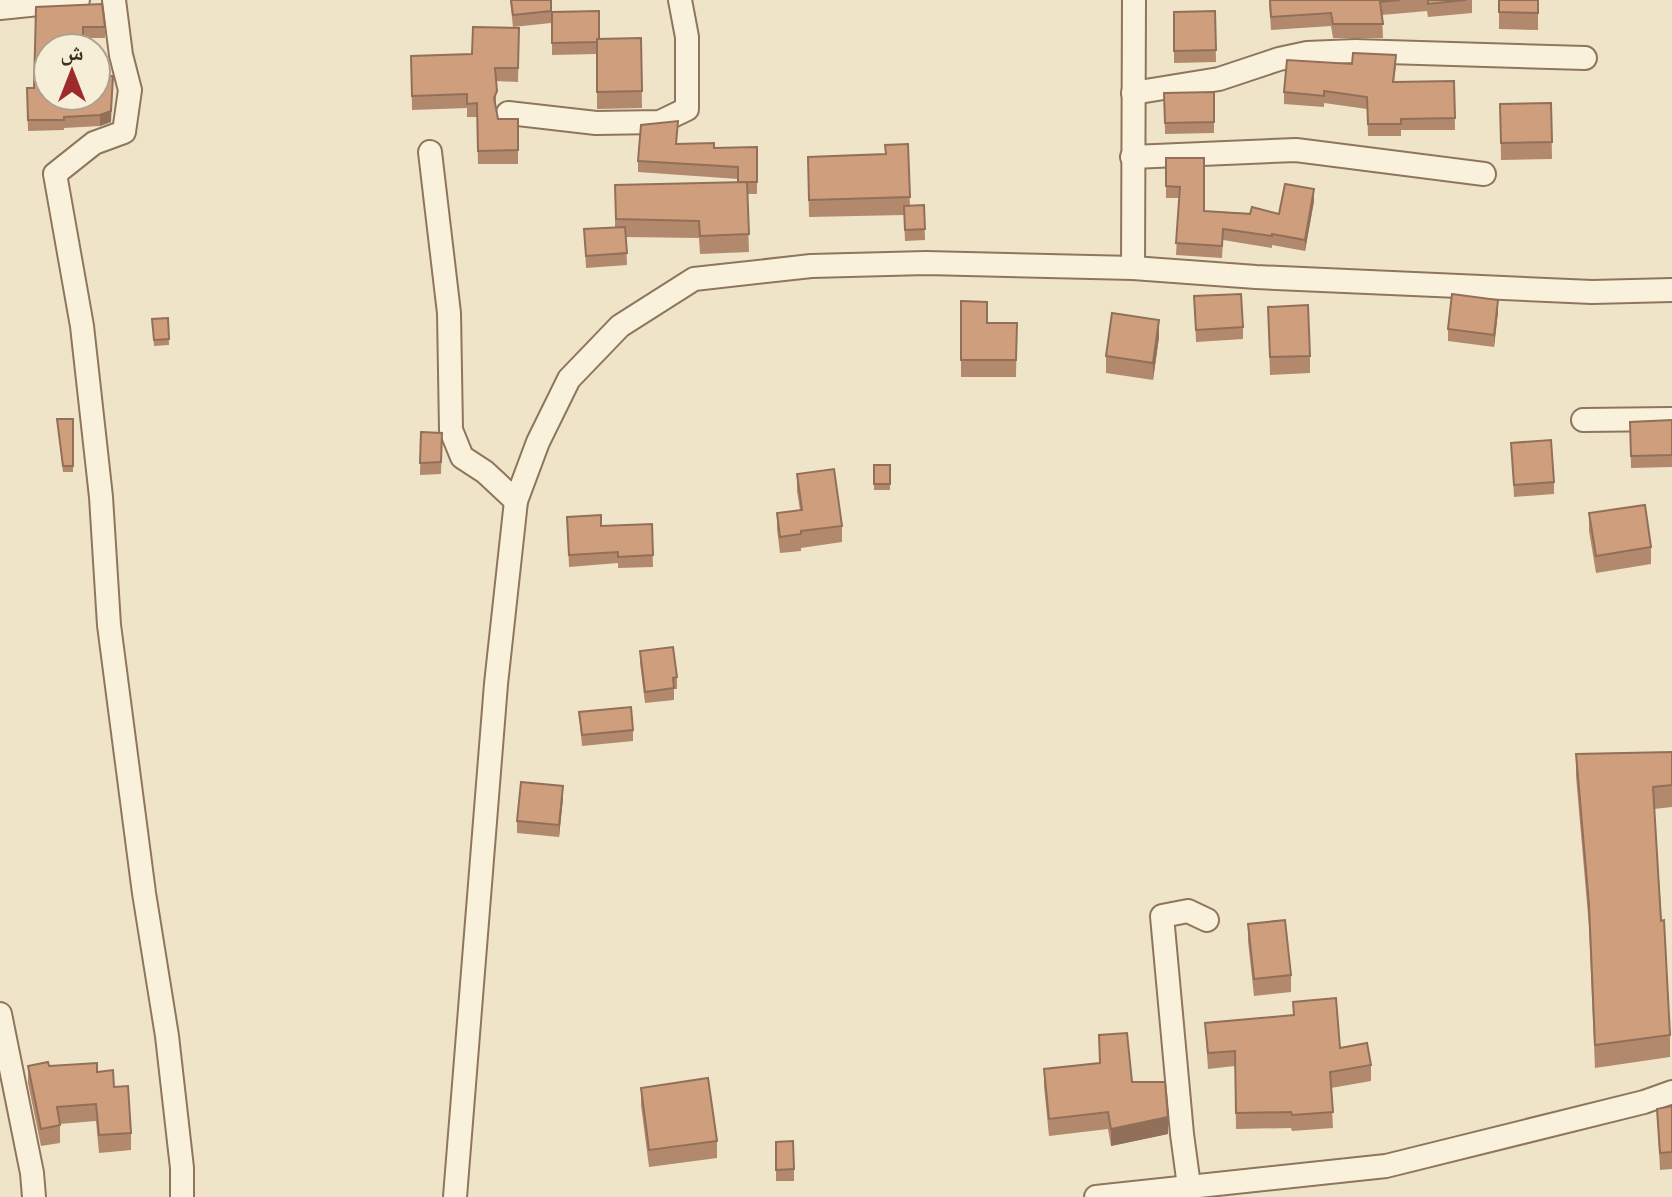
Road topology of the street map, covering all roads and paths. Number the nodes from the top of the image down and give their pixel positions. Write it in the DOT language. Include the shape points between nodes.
graph roads {
  1 [pos="78,0"];
  2 [pos="114,0"];
  3 [pos="680,0"];
  4 [pos="1134,0"];
  5 [pos="0,8"];
  6 [pos="1585,58"];
  7 [pos="1133,93"];
  8 [pos="508,113"];
  9 [pos="430,152"];
  10 [pos="1132,157"];
  11 [pos="1484,174"];
  12 [pos="1133,268"];
  13 [pos="1672,290"];
  14 [pos="1672,419"];
  15 [pos="1583,420"];
  16 [pos="516,501"];
  17 [pos="1207,920"];
  18 [pos="0,1014"];
  19 [pos="5,1062"];
  20 [pos="1672,1092"];
  21 [pos="1189,1186"];
  22 [pos="34,1197"];
  23 [pos="182,1197"];
  24 [pos="455,1197"];
  25 [pos="1096,1197"];
  1 -- 5 [label="street"];
  2 -- 23 [label="street" via="130,90 124,132 94,143 55,174 82,326 109,625 167,1036"];
  3 -- 8 [label="street" via="687,37 687,109 660,122 596,123"];
  4 -- 7 [label="street"];
  6 -- 7 [label="street" via="1307,53 1219,79"];
  7 -- 10 [label="street"];
  9 -- 16 [label="street" via="449,313 451,430 462,457"];
  10 -- 11 [label="street" via="1296,150"];
  10 -- 12 [label="street"];
  12 -- 13 [label="street" via="1592,292"];
  12 -- 16 [label="street" via="926,263 811,266 694,279 620,326 569,379"];
  14 -- 15 [label="street"];
  16 -- 24 [label="street"];
  17 -- 21 [label="street" via="1188,911 1162,916"];
  18 -- 19 [label="street"];
  19 -- 22 [label="street"];
  20 -- 21 [label="street" via="1386,1166"];
  21 -- 25 [label="street"];
}
